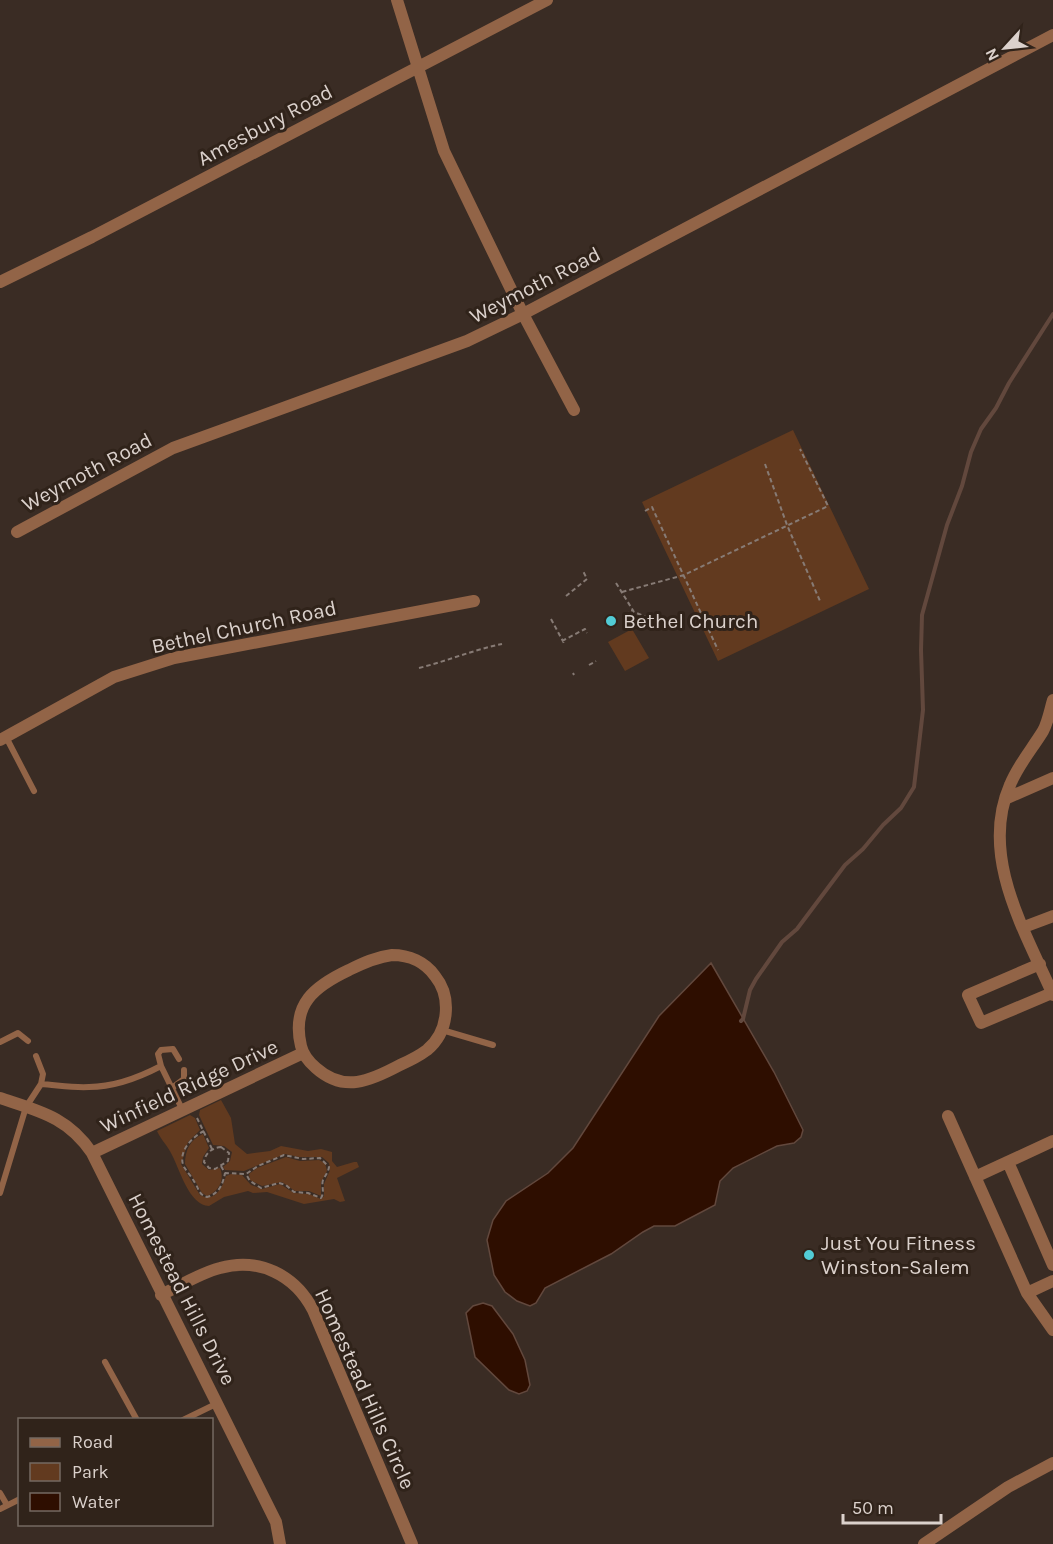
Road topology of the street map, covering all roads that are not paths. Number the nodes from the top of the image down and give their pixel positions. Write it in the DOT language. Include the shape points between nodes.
graph roads {
  1 [pos="397,0"];
  2 [pos="547,0"];
  3 [pos="1053,35"];
  4 [pos="419,67"];
  5 [pos="0,282"];
  6 [pos="523,314"];
  7 [pos="574,410"];
  8 [pos="17,532"];
  9 [pos="474,601"];
  10 [pos="1053,700"];
  11 [pos="1049,731"];
  12 [pos="3,738"];
  13 [pos="1053,778"];
  14 [pos="34,790"];
  15 [pos="1005,799"];
  16 [pos="1053,915"];
  17 [pos="1024,927"];
  18 [pos="1040,964"];
  19 [pos="1053,994"];
  20 [pos="442,1030"];
  21 [pos="28,1041"];
  22 [pos="0,1042"];
  23 [pos="493,1045"];
  24 [pos="303,1053"];
  25 [pos="36,1056"];
  26 [pos="179,1059"];
  27 [pos="161,1066"];
  28 [pos="184,1070"];
  29 [pos="41,1084"];
  30 [pos="172,1088"];
  31 [pos="0,1098"];
  32 [pos="26,1107"];
  33 [pos="187,1109"];
  34 [pos="948,1116"];
  35 [pos="1053,1141"];
  36 [pos="92,1153"];
  37 [pos="1008,1162"];
  38 [pos="975,1177"];
  39 [pos="0,1193"];
  40 [pos="1053,1265"];
  41 [pos="1053,1281"];
  42 [pos="1027,1293"];
  43 [pos="161,1295"];
  44 [pos="1052,1327"];
  45 [pos="105,1362"];
  46 [pos="218,1403"];
  47 [pos="136,1418"];
  48 [pos="185,1418"];
  49 [pos="1053,1463"];
  50 [pos="0,1493"];
  51 [pos="18,1500"];
  52 [pos="7,1505"];
  53 [pos="0,1509"];
  54 [pos="280,1544"];
  55 [pos="412,1544"];
  56 [pos="924,1544"];
  1 -- 4 [label="street"];
  2 -- 4 [label="street, Amesbury Road"];
  3 -- 6 [label="street, Weymoth Road"];
  4 -- 5 [label="street, Amesbury Road"];
  4 -- 6 [label="street" via="444,151"];
  6 -- 7 [label="street"];
  6 -- 8 [label="street, Weymoth Road" via="467,341 173,448"];
  9 -- 12 [label="street, Bethel Church Road" via="174,658 114,677"];
  10 -- 11 [label="street"];
  11 -- 15 [label="street" via="1019,766"];
  12 -- 14 [label="lane"];
  13 -- 15 [label="street"];
  15 -- 17 [label="street" via="999,830 1002,869"];
  16 -- 17 [label="street"];
  17 -- 18 [label="street"];
  18 -- 19 [label="street"];
  18 -- 19 [label="street" via="968,995 981,1023"];
  20 -- 23 [label="lane"];
  20 -- 24 [label="street, Winfield Ridge Drive" via="428,1049 366,1081 332,1079 313,1066"];
  20 -- 24 [label="street, Winfield Ridge Drive" via="447,1011 444,993 433,972 415,959 383,956 338,975 310,994 299,1022"];
  21 -- 22 [label="lane" via="18,1033"];
  24 -- 33 [label="street, Winfield Ridge Drive"];
  25 -- 29 [label="lane" via="43,1074"];
  26 -- 27 [label="lane" via="173,1049 161,1050"];
  27 -- 29 [label="lane" via="100,1086"];
  27 -- 30 [label="lane"];
  28 -- 30 [label="lane" via="184,1079"];
  29 -- 32 [label="lane"];
  30 -- 33 [label="lane"];
  31 -- 32 [label="street, Homestead Hills Drive"];
  32 -- 36 [label="street, Homestead Hills Drive" via="69,1126"];
  32 -- 39 [label="lane"];
  33 -- 36 [label="street, Winfield Ridge Drive"];
  34 -- 38 [label="street"];
  35 -- 37 [label="street"];
  36 -- 43 [label="street, Homestead Hills Drive"];
  37 -- 38 [label="street"];
  37 -- 40 [label="street"];
  38 -- 42 [label="street"];
  41 -- 42 [label="street"];
  42 -- 44 [label="street"];
  43 -- 46 [label="street, Homestead Hills Drive"];
  43 -- 55 [label="street, Homestead Hills Circle" via="218,1268 235,1265 266,1268 295,1284 313,1310"];
  45 -- 47 [label="lane"];
  46 -- 48 [label="lane"];
  46 -- 54 [label="street, Homestead Hills Drive" via="276,1522"];
  49 -- 56 [label="street" via="1008,1486"];
  50 -- 52 [label="lane"];
  51 -- 52 [label="lane"];
  52 -- 53 [label="lane"];
}
